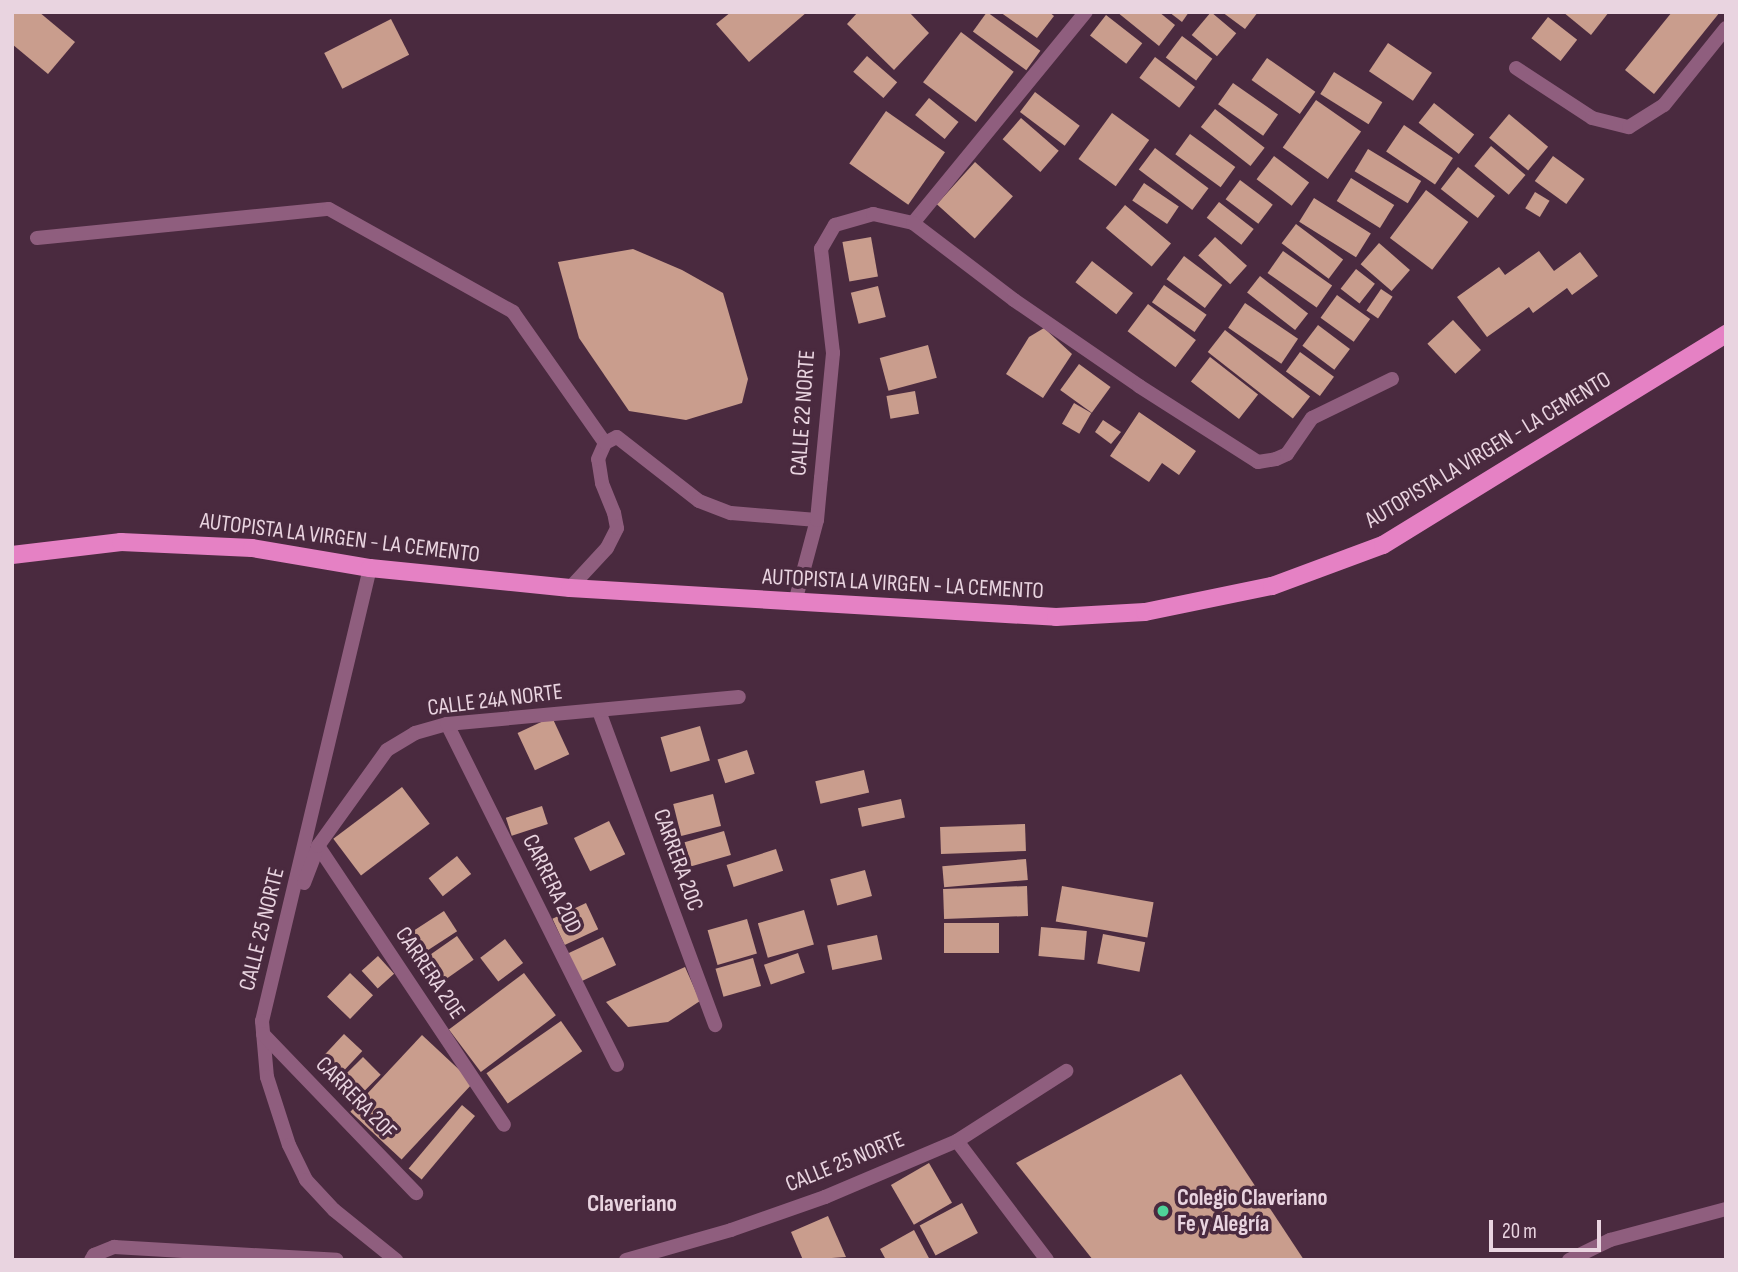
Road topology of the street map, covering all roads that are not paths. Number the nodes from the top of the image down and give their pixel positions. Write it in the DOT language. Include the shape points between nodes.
graph roads {
  1 [pos="1086,12"];
  2 [pos="1726,28"];
  3 [pos="1516,68"];
  4 [pos="913,223"];
  5 [pos="37,238"];
  6 [pos="1726,334"];
  7 [pos="1392,379"];
  8 [pos="604,443"];
  9 [pos="817,520"];
  10 [pos="12,555"];
  11 [pos="370,568"];
  12 [pos="570,588"];
  13 [pos="795,603"];
  14 [pos="739,697"];
  15 [pos="599,711"];
  16 [pos="447,724"];
  17 [pos="318,846"];
  18 [pos="285,933"];
  19 [pos="715,1025"];
  20 [pos="263,1034"];
  21 [pos="617,1065"];
  22 [pos="1066,1071"];
  23 [pos="504,1125"];
  24 [pos="957,1141"];
  25 [pos="416,1193"];
  26 [pos="1726,1209"];
  27 [pos="91,1260"];
  28 [pos="337,1260"];
  29 [pos="396,1260"];
  30 [pos="626,1260"];
  31 [pos="1048,1260"];
  32 [pos="1569,1260"];
  1 -- 4 [label="street"];
  2 -- 3 [label="street" via="1664,105 1629,127 1592,118"];
  4 -- 7 [label="street, CALLE 22 NORTE" via="1014,300 1258,462 1287,454 1312,418"];
  4 -- 9 [label="street, CALLE 22 NORTE" via="873,214 835,225 821,249 833,353"];
  5 -- 8 [label="street" via="329,209 513,312"];
  6 -- 13 [label="main road, AUTOPISTA LA VIRGEN - LA CEMENTO" via="1383,545 1272,586 1145,612 1056,617"];
  8 -- 9 [label="street" via="617,437 699,501 731,513"];
  8 -- 12 [label="street" via="598,460 617,528 607,548"];
  9 -- 13 [label="street, CALLE 22 NORTE"];
  10 -- 11 [label="main road, AUTOPISTA LA VIRGEN - LA CEMENTO" via="121,542 252,548"];
  11 -- 12 [label="main road, AUTOPISTA LA VIRGEN - LA CEMENTO"];
  11 -- 18 [label="street, CALLE 25 NORTE"];
  12 -- 13 [label="main road, AUTOPISTA LA VIRGEN - LA CEMENTO"];
  14 -- 15 [label="street, CALLE 24A NORTE"];
  15 -- 16 [label="street, CALLE 24A NORTE"];
  15 -- 19 [label="street, CARRERA 20C"];
  16 -- 17 [label="street, CALLE 24A NORTE" via="415,733 387,750"];
  16 -- 21 [label="street, CARRERA 20D"];
  17 -- 18 [label="street, CALLE 24A NORTE"];
  17 -- 23 [label="street, CARRERA 20E"];
  18 -- 20 [label="street, CALLE 25 NORTE" via="262,1021"];
  20 -- 25 [label="street, CARRERA 20F"];
  20 -- 29 [label="street, CALLE 25 NORTE" via="267,1077 289,1145 306,1180 334,1210"];
  22 -- 24 [label="street, CALLE 25 NORTE"];
  24 -- 30 [label="street, CALLE 25 NORTE" via="813,1201"];
  24 -- 31 [label="street"];
  26 -- 32 [label="street" via="1610,1240"];
  27 -- 28 [label="street" via="114,1247"];
}
